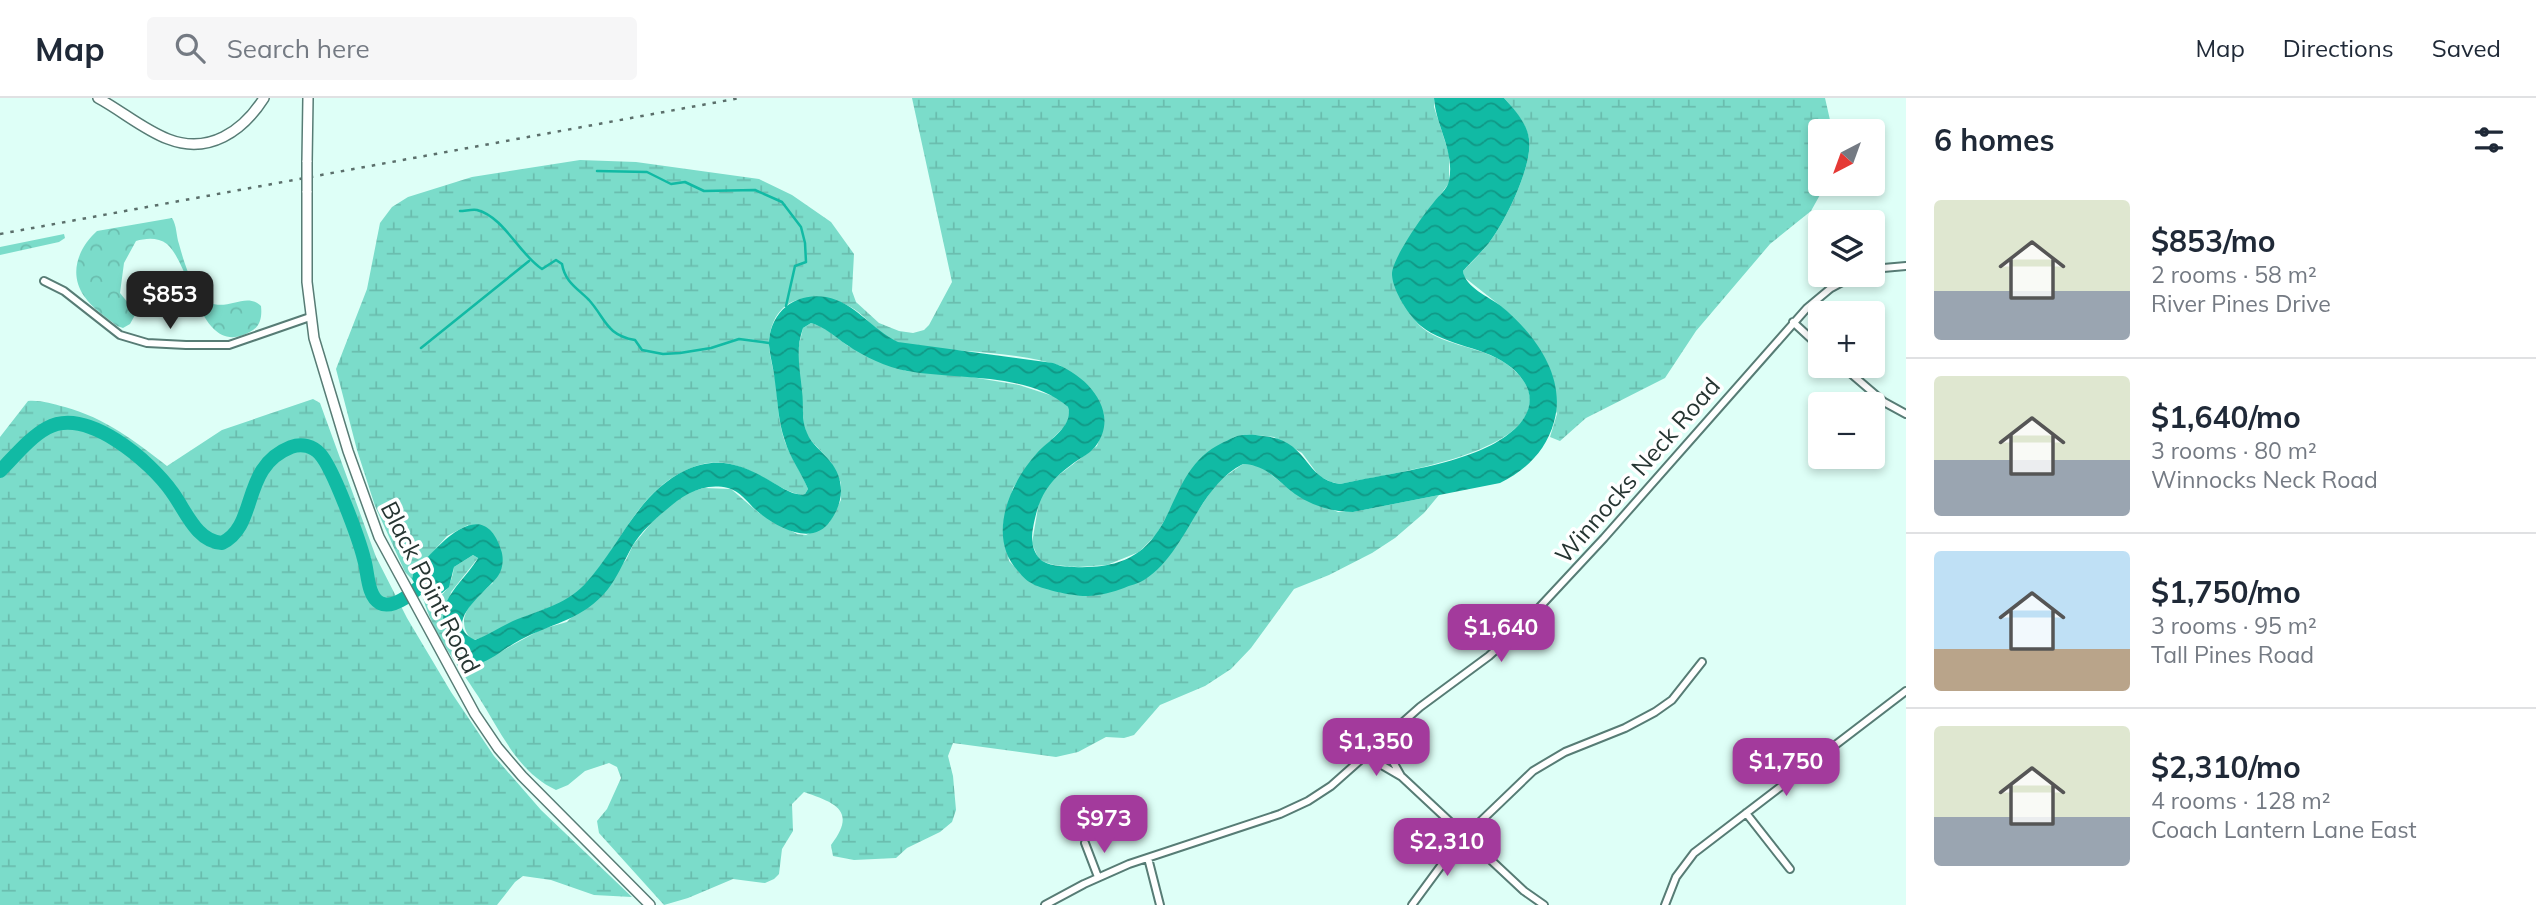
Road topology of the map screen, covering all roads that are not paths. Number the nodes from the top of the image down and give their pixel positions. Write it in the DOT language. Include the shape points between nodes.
graph roads {
  1 [pos="98,98"];
  2 [pos="264,98"];
  3 [pos="308,98"];
  4 [pos="1906,266"];
  5 [pos="1885,268"];
  6 [pos="44,281"];
  7 [pos="1836,287"];
  8 [pos="310,317"];
  9 [pos="1793,323"];
  10 [pos="1808,336"];
  11 [pos="1856,378"];
  12 [pos="1906,414"];
  13 [pos="1702,662"];
  14 [pos="1906,691"];
  15 [pos="1380,744"];
  16 [pos="1368,754"];
  17 [pos="1402,777"];
  18 [pos="1746,813"];
  19 [pos="1465,836"];
  20 [pos="1085,842"];
  21 [pos="1148,858"];
  22 [pos="1790,869"];
  23 [pos="1098,877"];
  24 [pos="650,905"];
  25 [pos="1045,905"];
  26 [pos="1160,905"];
  27 [pos="1412,905"];
  28 [pos="1544,905"];
  29 [pos="1665,905"];
  1 -- 2 [label="main road" via="164,138 197,144 234,132"];
  3 -- 8 [label="main road, Black Point Road, bridge"];
  4 -- 5 [label="street"];
  6 -- 8 [label="street" via="120,335 148,343 229,345"];
  7 -- 9 [label="street, Winnocks Neck Road"];
  8 -- 24 [label="main road, Black Point Road" via="324,375 379,537 475,714 522,776"];
  9 -- 10 [label="street"];
  9 -- 15 [label="street, Winnocks Neck Road" via="1523,625"];
  11 -- 12 [label="street"];
  13 -- 19 [label="street" via="1663,707 1541,765"];
  14 -- 18 [label="street"];
  15 -- 16 [label="street, Winnocks Neck Road"];
  15 -- 17 [label="street"];
  16 -- 17 [label="street"];
  16 -- 21 [label="street, Winnocks Neck Road" via="1331,786 1293,809"];
  17 -- 19 [label="street"];
  18 -- 22 [label="street"];
  18 -- 29 [label="street" via="1687,861"];
  19 -- 27 [label="street"];
  19 -- 28 [label="street"];
  20 -- 23 [label="street"];
  21 -- 23 [label="street, Winnocks Neck Road"];
  21 -- 26 [label="street"];
  23 -- 25 [label="street, Winnocks Neck Road"];
}
